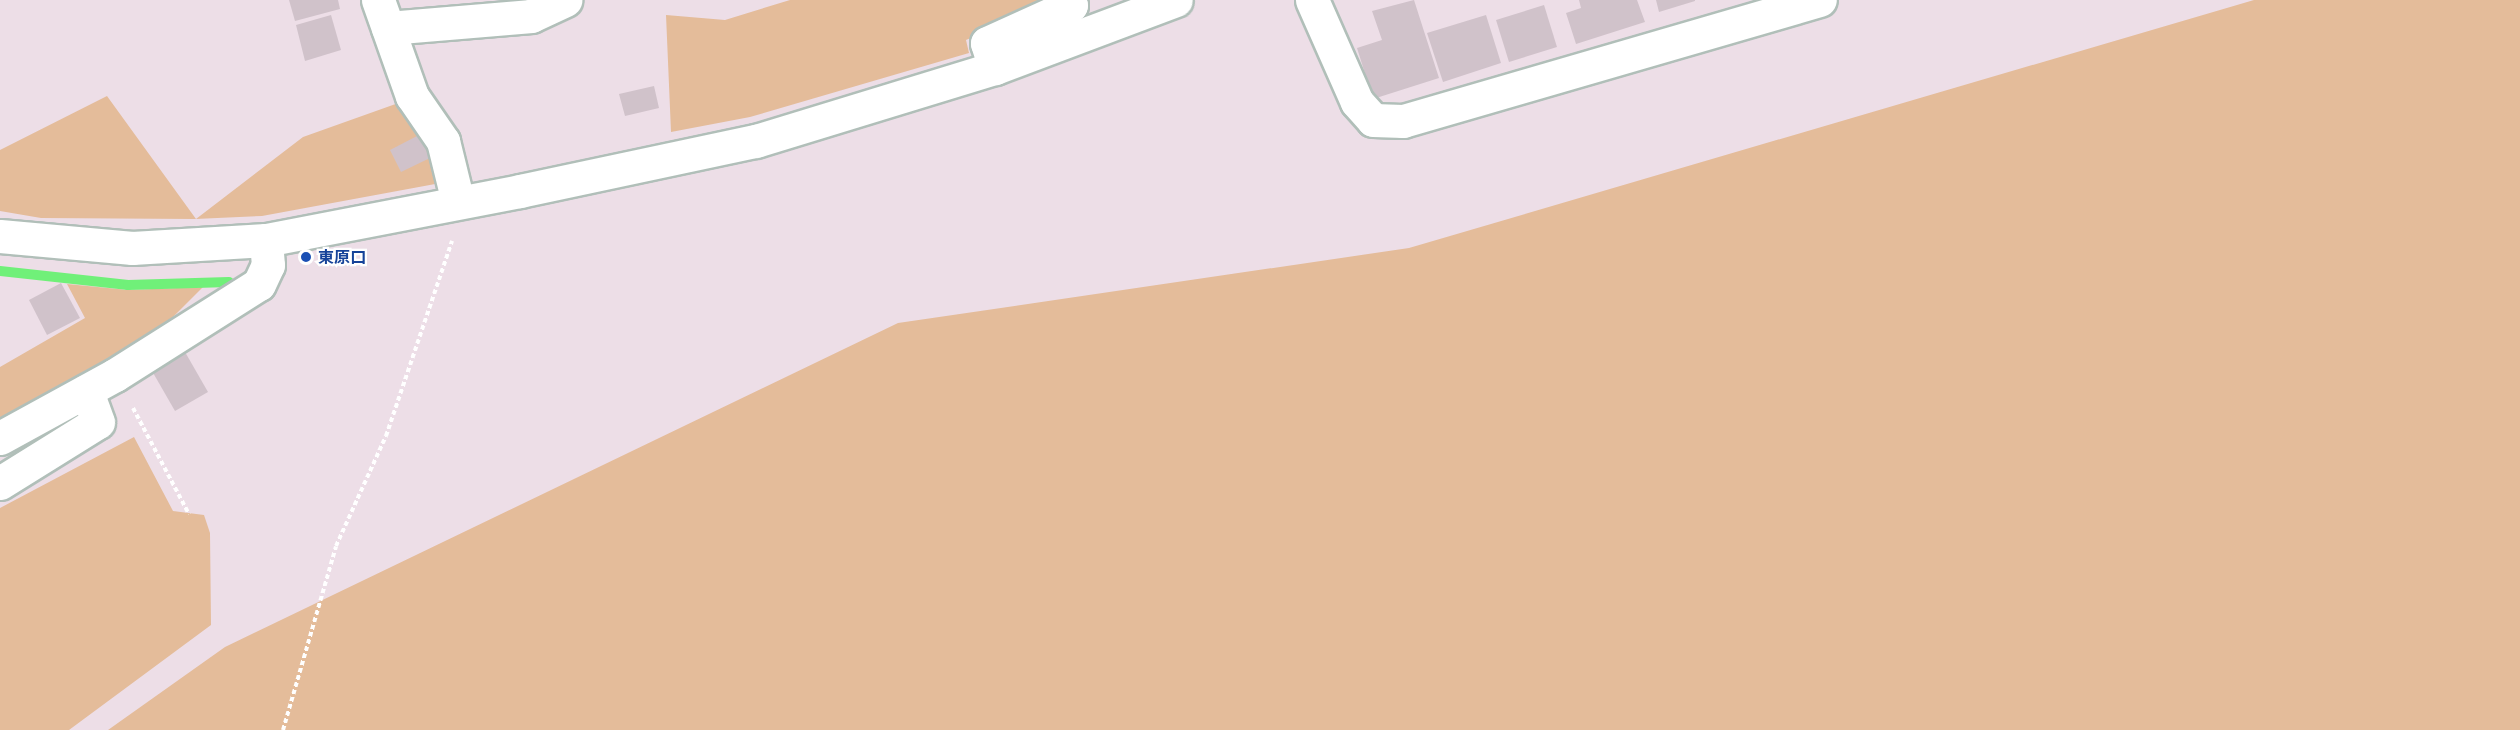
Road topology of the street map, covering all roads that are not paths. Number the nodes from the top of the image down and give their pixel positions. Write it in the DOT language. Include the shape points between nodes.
graph roads {
  1 [pos="566,0"];
  2 [pos="1069,0"];
  3 [pos="1176,0"];
  4 [pos="1312,0"];
  5 [pos="1820,0"];
  6 [pos="383,14"];
  7 [pos="995,68"];
  8 [pos="458,202"];
  9 [pos="0,237"];
  10 [pos="266,240"];
  11 [pos="87,391"];
  12 [pos="0,438"];
  13 [pos="0,483"];
  1 -- 6 [label="street" via="531,16"];
  2 -- 7 [label="street" via="1071,5 987,43"];
  3 -- 7 [label="street"];
  4 -- 5 [label="street" via="1357,102 1373,120 1403,121"];
  6 -- 8 [label="street" via="412,96 443,141"];
  7 -- 8 [label="street" via="756,141"];
  8 -- 10 [label="street"];
  9 -- 10 [label="street" via="132,248"];
  10 -- 11 [label="street" via="268,265 259,284"];
  11 -- 12 [label="street"];
  11 -- 13 [label="street" via="98,422"];
}
